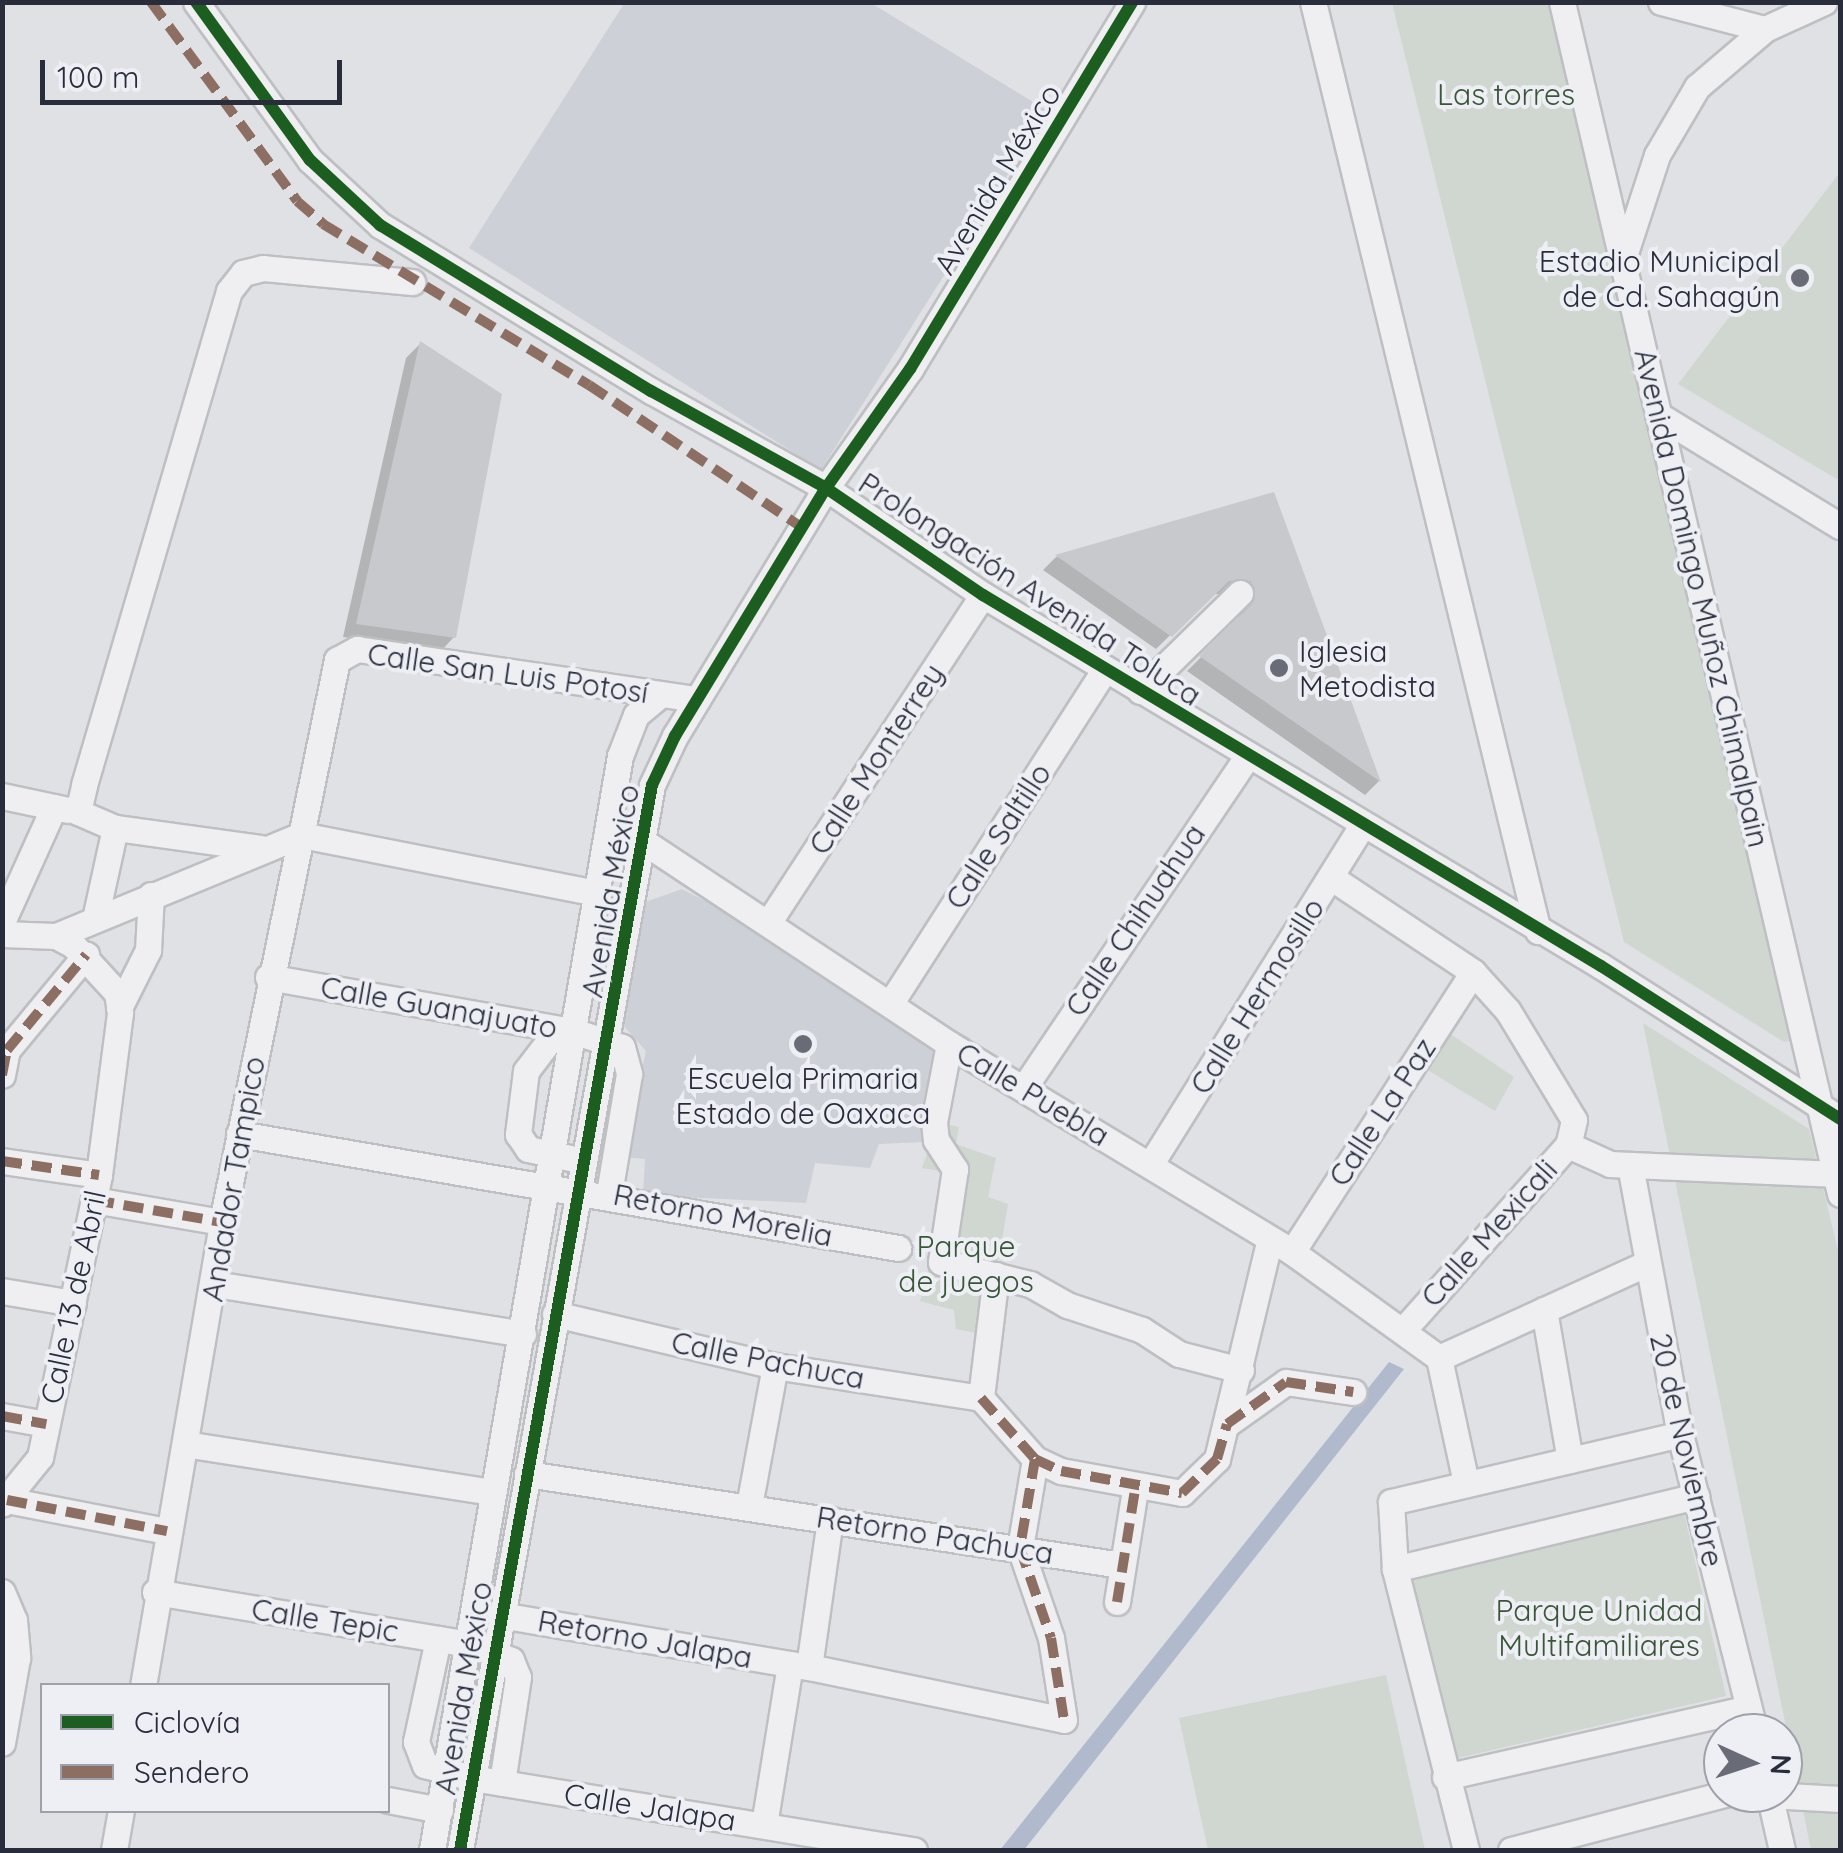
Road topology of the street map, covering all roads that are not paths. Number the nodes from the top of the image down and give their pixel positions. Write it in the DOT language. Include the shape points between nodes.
graph roads {
  1 [pos="196,2"];
  2 [pos="1132,2"];
  3 [pos="1313,2"];
  4 [pos="1562,2"];
  5 [pos="1661,2"];
  6 [pos="1824,2"];
  7 [pos="1765,28"];
  8 [pos="1624,258"];
  9 [pos="412,282"];
  10 [pos="1658,414"];
  11 [pos="826,488"];
  12 [pos="1840,526"];
  13 [pos="1240,592"];
  14 [pos="983,595"];
  15 [pos="1106,669"];
  16 [pos="330,675"];
  17 [pos="1140,691"];
  18 [pos="660,695"];
  19 [pos="697,699"];
  20 [pos="1248,756"];
  21 [pos="2,796"];
  22 [pos="66,809"];
  23 [pos="1361,827"];
  24 [pos="115,828"];
  25 [pos="301,834"];
  26 [pos="638,838"];
  27 [pos="260,848"];
  28 [pos="1332,878"];
  29 [pos="598,893"];
  30 [pos="152,895"];
  31 [pos="95,919"];
  32 [pos="2,922"];
  33 [pos="768,923"];
  34 [pos="1538,932"];
  35 [pos="2,934"];
  36 [pos="56,936"];
  37 [pos="86,955"];
  38 [pos="1473,972"];
  39 [pos="268,977"];
  40 [pos="890,1004"];
  41 [pos="119,1008"];
  42 [pos="567,1030"];
  43 [pos="609,1040"];
  44 [pos="949,1044"];
  45 [pos="5,1063"];
  46 [pos="1025,1086"];
  47 [pos="1823,1100"];
  48 [pos="240,1134"];
  49 [pos="1578,1148"];
  50 [pos="554,1155"];
  51 [pos="2,1161"];
  52 [pos="585,1162"];
  53 [pos="1150,1165"];
  54 [pos="1630,1166"];
  55 [pos="1838,1184"];
  56 [pos="548,1185"];
  57 [pos="96,1187"];
  58 [pos="580,1188"];
  59 [pos="609,1194"];
  60 [pos="222,1222"];
  61 [pos="1281,1246"];
  62 [pos="898,1248"];
  63 [pos="1646,1264"];
  64 [pos="996,1275"];
  65 [pos="214,1284"];
  66 [pos="2,1291"];
  67 [pos="73,1304"];
  68 [pos="1544,1310"];
  69 [pos="556,1314"];
  70 [pos="523,1334"];
  71 [pos="1421,1345"];
  72 [pos="775,1366"];
  73 [pos="1241,1370"];
  74 [pos="1353,1392"];
  75 [pos="981,1398"];
  76 [pos="2,1416"];
  77 [pos="46,1424"];
  78 [pos="1227,1424"];
  79 [pos="1680,1434"];
  80 [pos="185,1444"];
  81 [pos="1034,1458"];
  82 [pos="1570,1460"];
  83 [pos="527,1474"];
  84 [pos="1466,1483"];
  85 [pos="1135,1489"];
  86 [pos="492,1492"];
  87 [pos="1696,1496"];
  88 [pos="5,1502"];
  89 [pos="749,1506"];
  90 [pos="830,1519"];
  91 [pos="167,1531"];
  92 [pos="1020,1548"];
  93 [pos="1121,1565"];
  94 [pos="1394,1569"];
  95 [pos="2,1592"];
  96 [pos="156,1592"];
  97 [pos="1116,1602"];
  98 [pos="500,1615"];
  99 [pos="438,1639"];
  100 [pos="482,1648"];
  101 [pos="800,1665"];
  102 [pos="144,1683"];
  103 [pos="1749,1713"];
  104 [pos="1703,1729"];
  105 [pos="2,1743"];
  106 [pos="446,1772"];
  107 [pos="1445,1777"];
  108 [pos="472,1778"];
  109 [pos="502,1783"];
  110 [pos="1803,1796"];
  111 [pos="1840,1798"];
  112 [pos="390,1800"];
  113 [pos="1703,1800"];
  114 [pos="440,1810"];
  115 [pos="121,1813"];
  116 [pos="1774,1813"];
  117 [pos="774,1835"];
  118 [pos="114,1850"];
  119 [pos="432,1850"];
  120 [pos="460,1850"];
  121 [pos="914,1850"];
  122 [pos="1466,1850"];
  123 [pos="1511,1850"];
  124 [pos="1782,1850"];
  1 -- 11 [label="street, Prolongación Avenida Toluca" via="310,160 380,225"];
  2 -- 11 [label="street, Avenida México" via="910,369"];
  3 -- 34 [label="street"];
  4 -- 8 [label="street, Avenida Domingo Muñoz Chimalpain"];
  5 -- 7 [label="street"];
  6 -- 7 [label="street"];
  7 -- 8 [label="street" via="1724,58 1675,121 1643,188"];
  8 -- 10 [label="street, Avenida Domingo Muñoz Chimalpain"];
  9 -- 22 [label="street" via="263,268 244,273 229,291"];
  10 -- 12 [label="street"];
  10 -- 47 [label="street, Avenida Domingo Muñoz Chimalpain"];
  11 -- 14 [label="street, Prolongación Avenida Toluca"];
  11 -- 19 [label="street, Avenida México"];
  13 -- 17 [label="street"];
  14 -- 15 [label="street, Prolongación Avenida Toluca"];
  14 -- 33 [label="street, Calle Monterrey"];
  15 -- 17 [label="street, Prolongación Avenida Toluca"];
  15 -- 40 [label="street, Calle Saltillo"];
  16 -- 18 [label="street, Calle San Luis Potosí" via="338,660 357,649"];
  16 -- 25 [label="street, Andador Tampico"];
  17 -- 20 [label="street, Prolongación Avenida Toluca"];
  18 -- 19 [label="street, Calle San Luis Potosí"];
  18 -- 29 [label="street, Avenida México" via="636,716 620,756"];
  19 -- 26 [label="street, Avenida México" via="652,786"];
  20 -- 23 [label="street, Prolongación Avenida Toluca"];
  20 -- 46 [label="street, Calle Chihuahua"];
  21 -- 22 [label="street"];
  22 -- 24 [label="street"];
  22 -- 32 [label="street"];
  23 -- 28 [label="street, Calle Hermosillo"];
  23 -- 34 [label="street, Prolongación Avenida Toluca"];
  24 -- 27 [label="street"];
  24 -- 31 [label="street"];
  25 -- 27 [label="street"];
  25 -- 29 [label="street"];
  25 -- 39 [label="street, Andador Tampico"];
  26 -- 33 [label="street, Calle Puebla"];
  26 -- 43 [label="street, Avenida México"];
  27 -- 30 [label="street"];
  28 -- 38 [label="street"];
  28 -- 53 [label="street, Calle Hermosillo"];
  29 -- 42 [label="street, Avenida México"];
  30 -- 31 [label="street"];
  30 -- 41 [label="street" via="148,950"];
  31 -- 36 [label="street"];
  33 -- 40 [label="street, Calle Puebla"];
  34 -- 47 [label="street, Prolongación Avenida Toluca"];
  35 -- 36 [label="street"];
  36 -- 37 [label="street"];
  37 -- 41 [label="street" via="117,994"];
  37 -- 45 [label="street"];
  38 -- 49 [label="street" via="1508,1010 1574,1120"];
  38 -- 61 [label="street, Calle La Paz"];
  39 -- 42 [label="street, Calle Guanajuato"];
  39 -- 48 [label="street, Andador Tampico"];
  40 -- 44 [label="street, Calle Puebla"];
  41 -- 57 [label="street, Calle 13 de Abril"];
  42 -- 43 [label="street, Calle Guanajuato"];
  42 -- 50 [label="street, Avenida México"];
  42 -- 50 [label="street" via="526,1071 518,1134 528,1148"];
  43 -- 52 [label="street, Avenida México"];
  43 -- 59 [label="street" via="626,1054 629,1074"];
  44 -- 46 [label="street, Calle Puebla"];
  44 -- 64 [label="street" via="934,1122 936,1140 955,1169 940,1258 944,1265"];
  46 -- 53 [label="street, Calle Puebla"];
  47 -- 55 [label="street, Avenida Domingo Muñoz Chimalpain"];
  48 -- 56 [label="street"];
  48 -- 60 [label="street, Andador Tampico"];
  49 -- 54 [label="street"];
  49 -- 71 [label="street, Calle Mexicali"];
  50 -- 52 [label="street"];
  50 -- 56 [label="street, Avenida México"];
  51 -- 57 [label="street"];
  52 -- 58 [label="street, Avenida México"];
  53 -- 61 [label="street, Calle Puebla"];
  54 -- 55 [label="street"];
  54 -- 63 [label="street, 20 de Noviembre"];
  56 -- 58 [label="street, Retorno Morelia"];
  56 -- 70 [label="street, Avenida México"];
  57 -- 60 [label="street"];
  57 -- 67 [label="street, Calle 13 de Abril"];
  58 -- 59 [label="street, Retorno Morelia"];
  58 -- 69 [label="street, Avenida México"];
  59 -- 62 [label="street, Retorno Morelia"];
  60 -- 65 [label="street, Andador Tampico"];
  61 -- 71 [label="street, Calle Puebla"];
  61 -- 73 [label="street"];
  63 -- 68 [label="street"];
  63 -- 79 [label="street, 20 de Noviembre"];
  64 -- 73 [label="street" via="1142,1330 1191,1358"];
  64 -- 75 [label="street"];
  65 -- 70 [label="street"];
  65 -- 80 [label="street, Andador Tampico"];
  66 -- 67 [label="street"];
  67 -- 77 [label="street, Calle 13 de Abril"];
  68 -- 71 [label="street"];
  68 -- 82 [label="street"];
  69 -- 72 [label="street, Calle Pachuca"];
  69 -- 83 [label="street, Avenida México"];
  70 -- 86 [label="street, Avenida México"];
  71 -- 84 [label="street"];
  72 -- 75 [label="street, Calle Pachuca"];
  72 -- 89 [label="street"];
  73 -- 78 [label="street"];
  74 -- 78 [label="street" via="1286,1382"];
  75 -- 81 [label="street"];
  76 -- 77 [label="street"];
  77 -- 88 [label="street, Calle 13 de Abril" via="40,1457"];
  78 -- 85 [label="street" via="1216,1458 1182,1492"];
  79 -- 82 [label="street"];
  79 -- 87 [label="street, 20 de Noviembre"];
  80 -- 86 [label="street"];
  80 -- 91 [label="street, Andador Tampico"];
  81 -- 85 [label="street"];
  81 -- 92 [label="street"];
  82 -- 84 [label="street"];
  83 -- 89 [label="street, Retorno Pachuca"];
  83 -- 98 [label="street, Avenida México"];
  84 -- 94 [label="street" via="1400,1498 1388,1508"];
  85 -- 93 [label="street"];
  86 -- 100 [label="street, Avenida México"];
  87 -- 94 [label="street"];
  87 -- 103 [label="street, 20 de Noviembre"];
  88 -- 91 [label="street"];
  89 -- 90 [label="street, Retorno Pachuca"];
  90 -- 92 [label="street, Retorno Pachuca"];
  90 -- 101 [label="street"];
  91 -- 96 [label="street, Andador Tampico"];
  92 -- 93 [label="street, Retorno Pachuca"];
  92 -- 101 [label="street, Retorno Jalapa" via="1051,1638 1064,1720"];
  93 -- 97 [label="street"];
  94 -- 107 [label="street"];
  95 -- 105 [label="street" via="14,1620 17,1658"];
  96 -- 99 [label="street, Calle Tepic"];
  96 -- 102 [label="street, Andador Tampico"];
  98 -- 100 [label="street, Avenida México"];
  98 -- 101 [label="street, Retorno Jalapa"];
  99 -- 100 [label="street, Calle Tepic"];
  99 -- 106 [label="street" via="416,1742 425,1764"];
  100 -- 106 [label="street, Avenida México"];
  100 -- 108 [label="street, Avenida México"];
  100 -- 109 [label="street" via="511,1660 518,1677"];
  101 -- 117 [label="street, Retorno Jalapa"];
  104 -- 107 [label="street"];
  106 -- 108 [label="street, Calle Jalapa"];
  106 -- 114 [label="street, Avenida México"];
  107 -- 122 [label="street"];
  108 -- 109 [label="street, Calle Jalapa"];
  108 -- 120 [label="street, Avenida México"];
  109 -- 117 [label="street, Calle Jalapa"];
  110 -- 111 [label="street"];
  112 -- 114 [label="street"];
  113 -- 123 [label="street"];
  114 -- 119 [label="street, Avenida México"];
  115 -- 118 [label="street"];
  116 -- 124 [label="street"];
  117 -- 121 [label="street, Calle Jalapa"];
}
